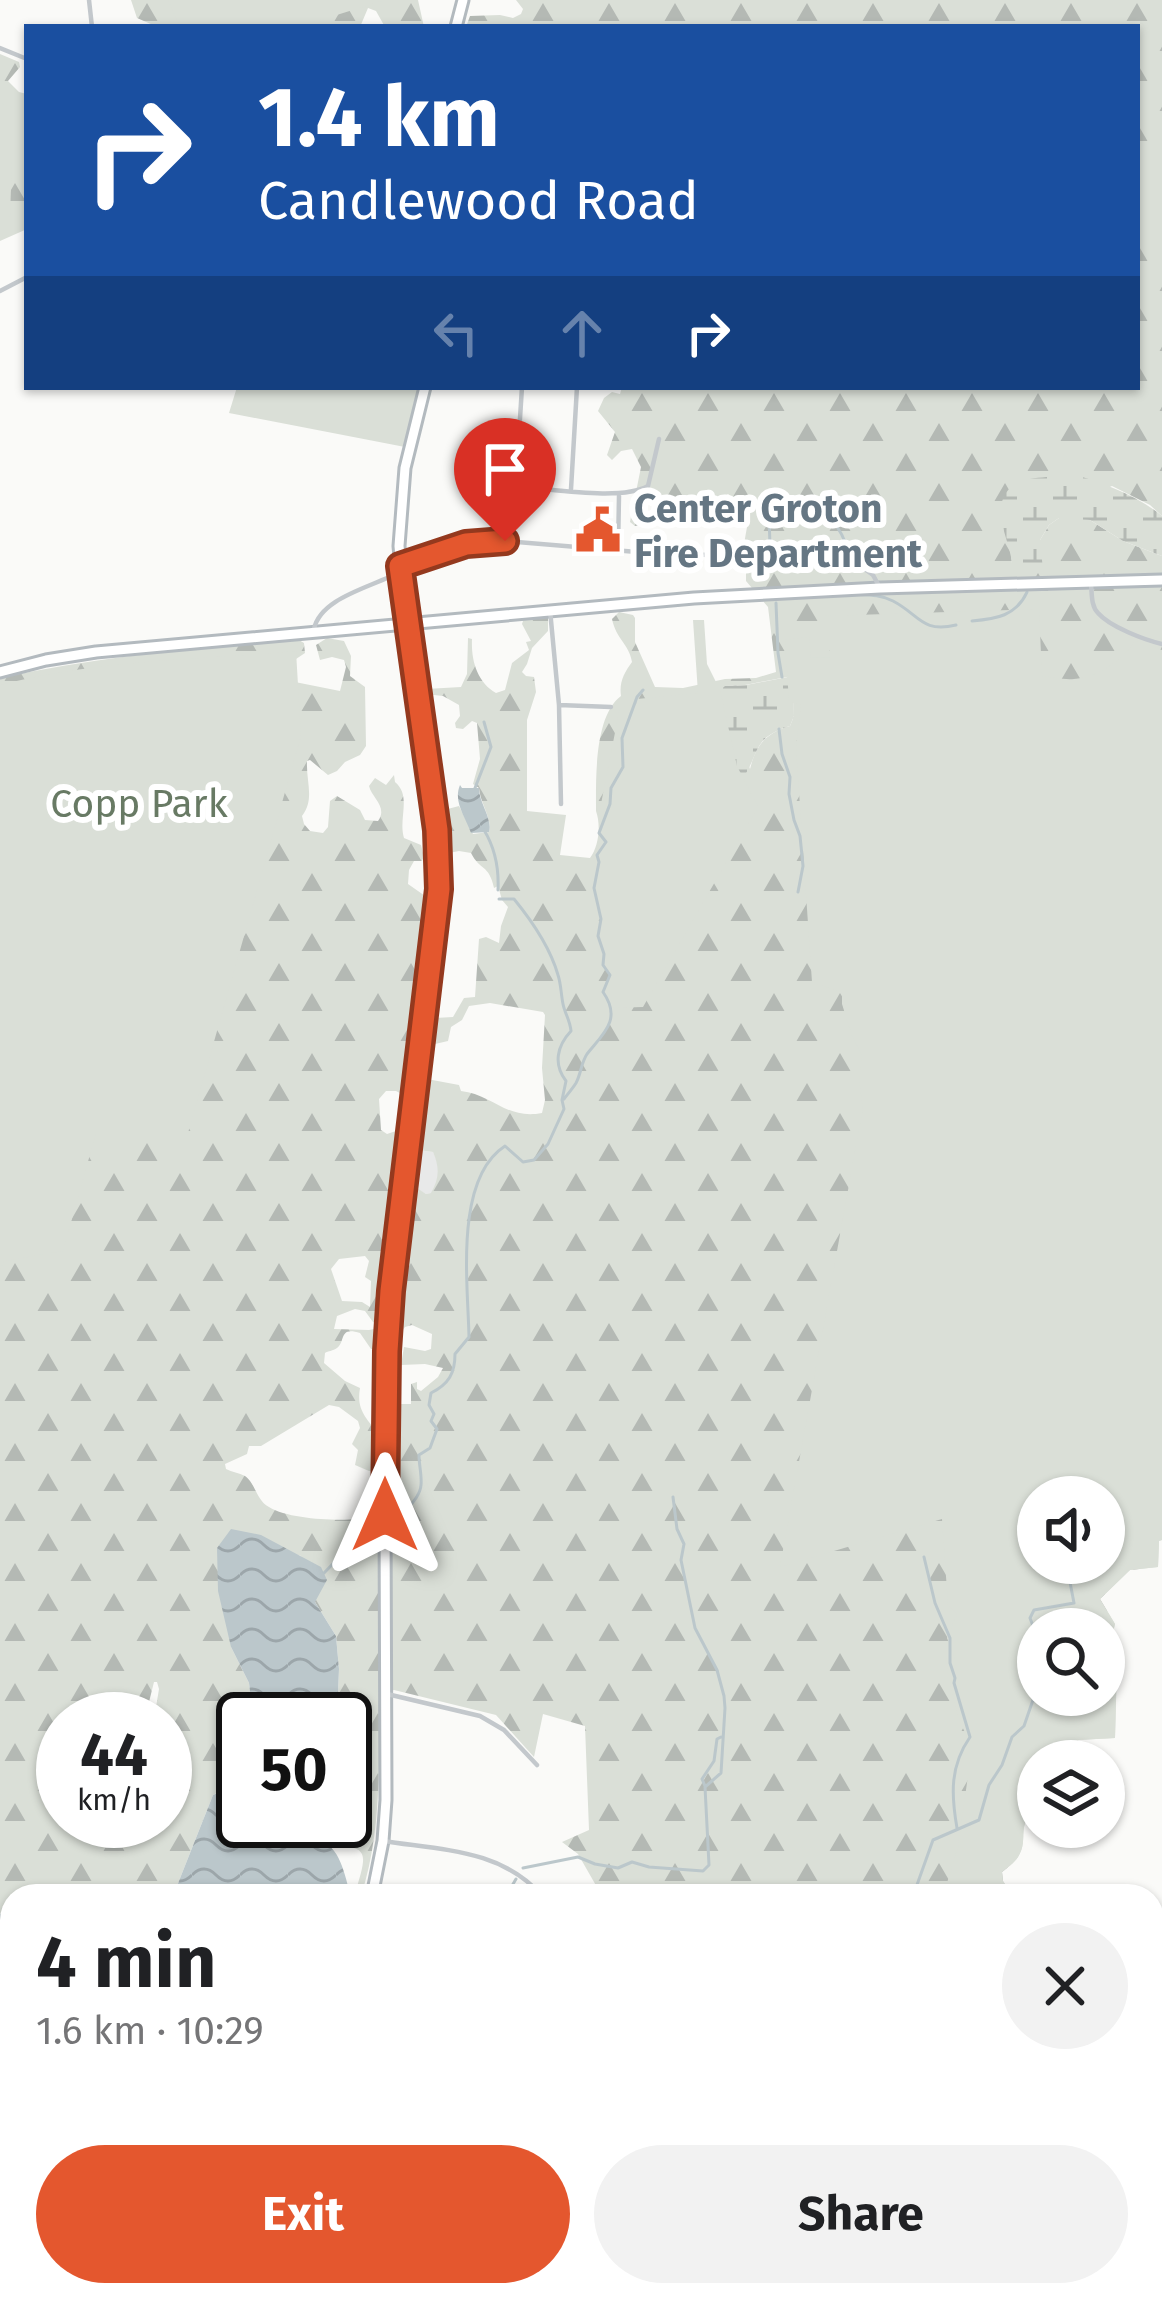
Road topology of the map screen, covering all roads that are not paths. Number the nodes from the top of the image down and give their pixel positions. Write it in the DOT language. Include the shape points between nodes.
graph roads {
  1 [pos="424,390"];
  2 [pos="522,390"];
  3 [pos="578,390"];
  4 [pos="659,439"];
  5 [pos="571,490"];
  6 [pos="619,494"];
  7 [pos="618,551"];
  8 [pos="400,566"];
  9 [pos="389,577"];
  10 [pos="1162,580"];
  11 [pos="1091,582"];
  12 [pos="880,588"];
  13 [pos="550,610"];
  14 [pos="407,622"];
  15 [pos="314,632"];
  16 [pos="1162,644"];
  17 [pos="0,672"];
  18 [pos="559,705"];
  19 [pos="611,707"];
  20 [pos="561,804"];
  21 [pos="387,1694"];
  22 [pos="537,1765"];
  23 [pos="383,1841"];
  24 [pos="374,1884"];
  25 [pos="530,1884"];
  1 -- 8 [label="main road" via="403,484"];
  2 -- 5 [label="street" via="517,485"];
  3 -- 5 [label="street"];
  4 -- 6 [label="street" via="648,486"];
  5 -- 6 [label="street"];
  6 -- 7 [label="street"];
  7 -- 8 [label="street" via="493,541"];
  7 -- 12 [label="street" via="828,559 866,570"];
  8 -- 14 [label="main road"];
  9 -- 15 [label="street" via="321,612"];
  10 -- 11 [label="main road"];
  11 -- 12 [label="main road"];
  11 -- 16 [label="street" via="1100,616"];
  12 -- 13 [label="main road"];
  13 -- 14 [label="main road"];
  13 -- 18 [label="street"];
  14 -- 15 [label="main road"];
  14 -- 21 [label="main road" via="439,889 388,1326"];
  15 -- 17 [label="main road" via="70,656"];
  18 -- 19 [label="street"];
  18 -- 20 [label="street"];
  21 -- 22 [label="street" via="480,1716"];
  21 -- 23 [label="main road"];
  23 -- 24 [label="main road"];
  23 -- 25 [label="street" via="488,1858"];
}
